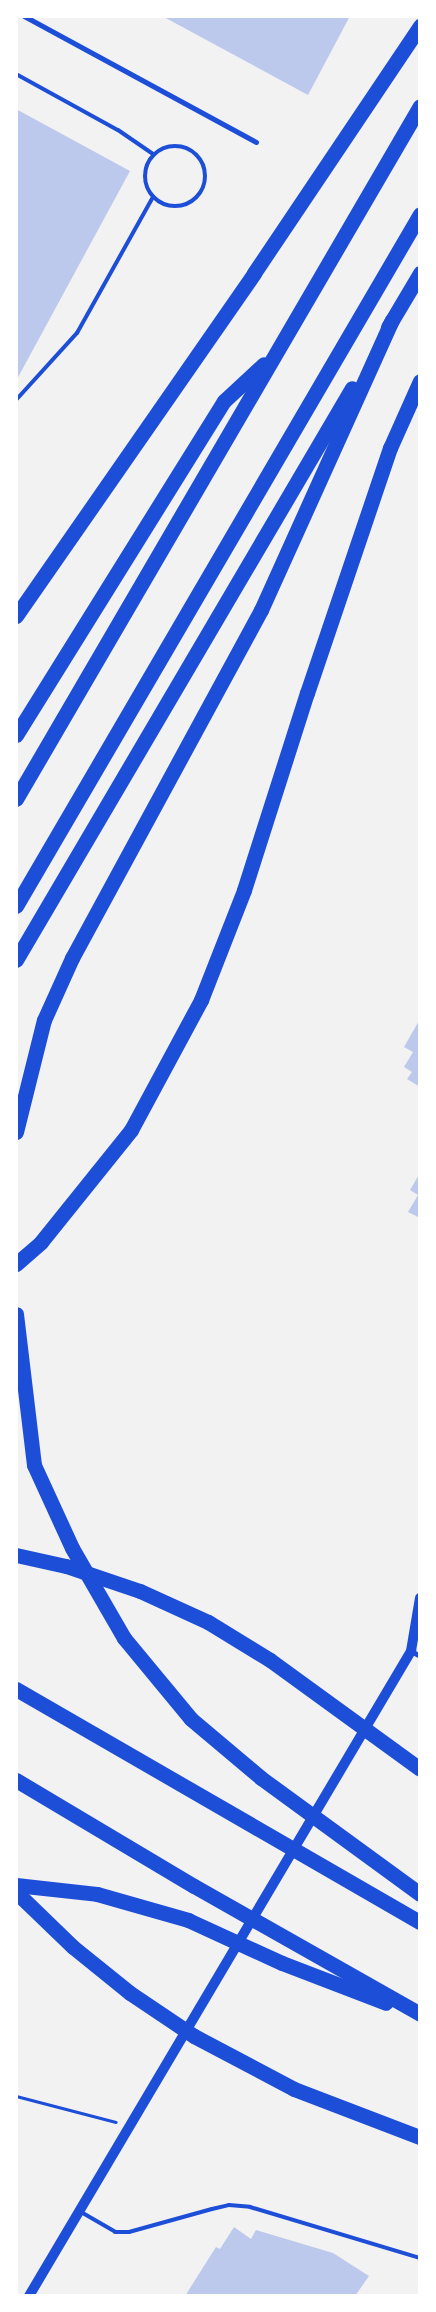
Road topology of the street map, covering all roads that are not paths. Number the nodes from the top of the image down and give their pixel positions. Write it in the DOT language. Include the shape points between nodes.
graph roads {
  1 [pos="24,16"];
  2 [pos="420,26"];
  3 [pos="16,74"];
  4 [pos="420,106"];
  5 [pos="256,142"];
  6 [pos="153,154"];
  7 [pos="153,196"];
  8 [pos="420,214"];
  9 [pos="420,273"];
  10 [pos="392,320"];
  11 [pos="276,353"];
  12 [pos="420,381"];
  13 [pos="16,400"];
  14 [pos="16,616"];
  15 [pos="16,735"];
  16 [pos="16,799"];
  17 [pos="16,906"];
  18 [pos="16,960"];
  19 [pos="16,1132"];
  20 [pos="16,1264"];
  21 [pos="16,1314"];
  22 [pos="16,1555"];
  23 [pos="420,1598"];
  24 [pos="417,1651"];
  25 [pos="16,1689"];
  26 [pos="420,1769"];
  27 [pos="16,1780"];
  28 [pos="16,1886"];
  29 [pos="16,1892"];
  30 [pos="420,1894"];
  31 [pos="420,1922"];
  32 [pos="420,2015"];
  33 [pos="420,2138"];
  34 [pos="79,2211"];
  35 [pos="420,2258"];
  36 [pos="29,2296"];
  1 -- 5 [label="street"];
  2 -- 14 [label="highway" via="254,273"];
  3 -- 6 [label="lane" via="118,130"];
  4 -- 11 [label="highway"];
  6 -- 7 [label="lane" via="145,173 145,183"];
  6 -- 7 [label="lane" via="171,146 189,149 202,163 205,172 201,191 186,204 166,205"];
  7 -- 13 [label="lane" via="77,333"];
  8 -- 17 [label="highway"];
  9 -- 10 [label="highway"];
  10 -- 18 [label="highway"];
  10 -- 19 [label="highway" via="261,610 72,958 44,1020"];
  11 -- 15 [label="highway" via="224,401"];
  11 -- 16 [label="highway"];
  12 -- 20 [label="highway" via="390,448 244,890 201,1000 131,1130 41,1242"];
  21 -- 30 [label="highway" via="34,1465 72,1548 124,1638 191,1719 261,1778"];
  22 -- 26 [label="highway" via="66,1566 140,1591 208,1622 270,1660"];
  23 -- 24 [label="main road"];
  24 -- 34 [label="main road"];
  25 -- 31 [label="highway"];
  27 -- 32 [label="highway"];
  28 -- 32 [label="highway" via="97,1894 188,1920 282,1963"];
  29 -- 33 [label="highway" via="73,1947 130,1993 194,2036 261,2074"];
  34 -- 35 [label="lane" via="115,2232 129,2232 221,2207 250,2207"];
  34 -- 36 [label="main road"];
}
